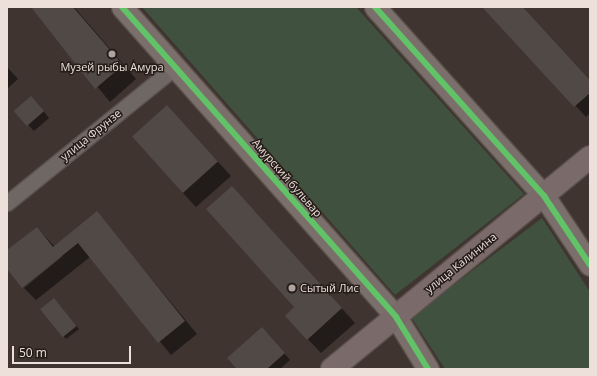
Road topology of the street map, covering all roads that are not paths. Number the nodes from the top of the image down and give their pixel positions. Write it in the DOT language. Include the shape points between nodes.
graph roads {
  1 [pos="122,7"];
  2 [pos="375,7"];
  3 [pos="175,67"];
  4 [pos="590,157"];
  5 [pos="544,196"];
  6 [pos="7,203"];
  7 [pos="590,265"];
  8 [pos="396,317"];
  9 [pos="332,369"];
  10 [pos="428,369"];
  1 -- 3 [label="street, Амурский бульвар"];
  2 -- 5 [label="street"];
  3 -- 6 [label="street, улица Фрунзе"];
  3 -- 8 [label="street, Амурский бульвар"];
  4 -- 5 [label="main road, улица Калинина"];
  5 -- 7 [label="street"];
  5 -- 8 [label="main road, улица Калинина"];
  8 -- 9 [label="main road, улица Калинина"];
  8 -- 10 [label="street, Амурский бульвар"];
}
